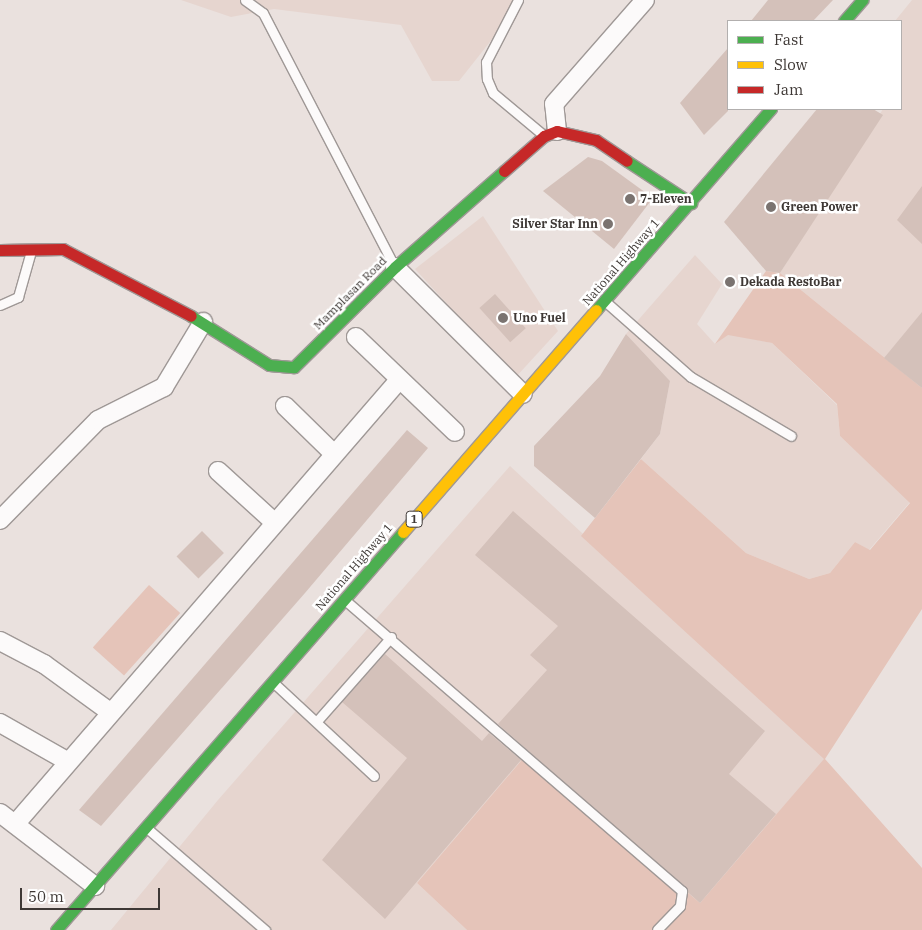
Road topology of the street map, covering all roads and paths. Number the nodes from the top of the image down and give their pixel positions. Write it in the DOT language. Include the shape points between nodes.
graph roads {
  1 [pos="245,0"];
  2 [pos="518,0"];
  3 [pos="645,0"];
  4 [pos="862,0"];
  5 [pos="845,20"];
  6 [pos="770,110"];
  7 [pos="550,134"];
  8 [pos="691,203"];
  9 [pos="0,250"];
  10 [pos="32,251"];
  11 [pos="394,267"];
  12 [pos="605,302"];
  13 [pos="0,305"];
  14 [pos="203,322"];
  15 [pos="356,337"];
  16 [pos="399,380"];
  17 [pos="523,394"];
  18 [pos="285,406"];
  19 [pos="455,432"];
  20 [pos="791,436"];
  21 [pos="332,452"];
  22 [pos="218,470"];
  23 [pos="0,520"];
  24 [pos="273,521"];
  25 [pos="344,599"];
  26 [pos="391,637"];
  27 [pos="0,642"];
  28 [pos="272,682"];
  29 [pos="110,712"];
  30 [pos="317,721"];
  31 [pos="0,723"];
  32 [pos="67,760"];
  33 [pos="374,776"];
  34 [pos="0,813"];
  35 [pos="16,822"];
  36 [pos="147,827"];
  37 [pos="95,886"];
  38 [pos="56,930"];
  39 [pos="265,930"];
  40 [pos="657,930"];
  1 -- 11 [label="lane" via="262,13"];
  2 -- 7 [label="lane" via="486,62 487,79 493,93"];
  3 -- 7 [label="street" via="554,104"];
  4 -- 5 [label="main road"];
  6 -- 8 [label="main road, National Highway 1 / 1"];
  7 -- 8 [label="main road" via="596,140"];
  7 -- 11 [label="main road, Mamplasan Road"];
  8 -- 12 [label="main road, National Highway 1 / 1"];
  9 -- 10 [label="main road, Mamplasan Road"];
  10 -- 13 [label="lane" via="18,297"];
  10 -- 14 [label="main road, Mamplasan Road" via="63,249"];
  11 -- 14 [label="main road, Mamplasan Road" via="294,367 269,365"];
  11 -- 17 [label="street"];
  12 -- 17 [label="main road, National Highway 1 / 1"];
  12 -- 20 [label="lane" via="691,377"];
  14 -- 23 [label="street" via="164,387 98,420"];
  15 -- 16 [label="street"];
  16 -- 19 [label="street"];
  16 -- 21 [label="street"];
  17 -- 25 [label="main road, National Highway 1 / 1"];
  18 -- 21 [label="street"];
  21 -- 24 [label="street"];
  22 -- 24 [label="street"];
  24 -- 29 [label="street"];
  25 -- 26 [label="lane"];
  25 -- 28 [label="main road, National Highway 1 / 1"];
  26 -- 30 [label="lane"];
  26 -- 40 [label="lane" via="682,891 680,906"];
  27 -- 29 [label="street" via="44,664"];
  28 -- 30 [label="lane"];
  28 -- 36 [label="main road, National Highway 1 / 1"];
  29 -- 32 [label="street"];
  30 -- 33 [label="lane"];
  31 -- 32 [label="street"];
  32 -- 35 [label="street"];
  34 -- 35 [label="street"];
  35 -- 37 [label="street"];
  36 -- 37 [label="main road, National Highway 1 / 1"];
  36 -- 39 [label="lane"];
  37 -- 38 [label="main road, National Highway 1 / 1"];
}
